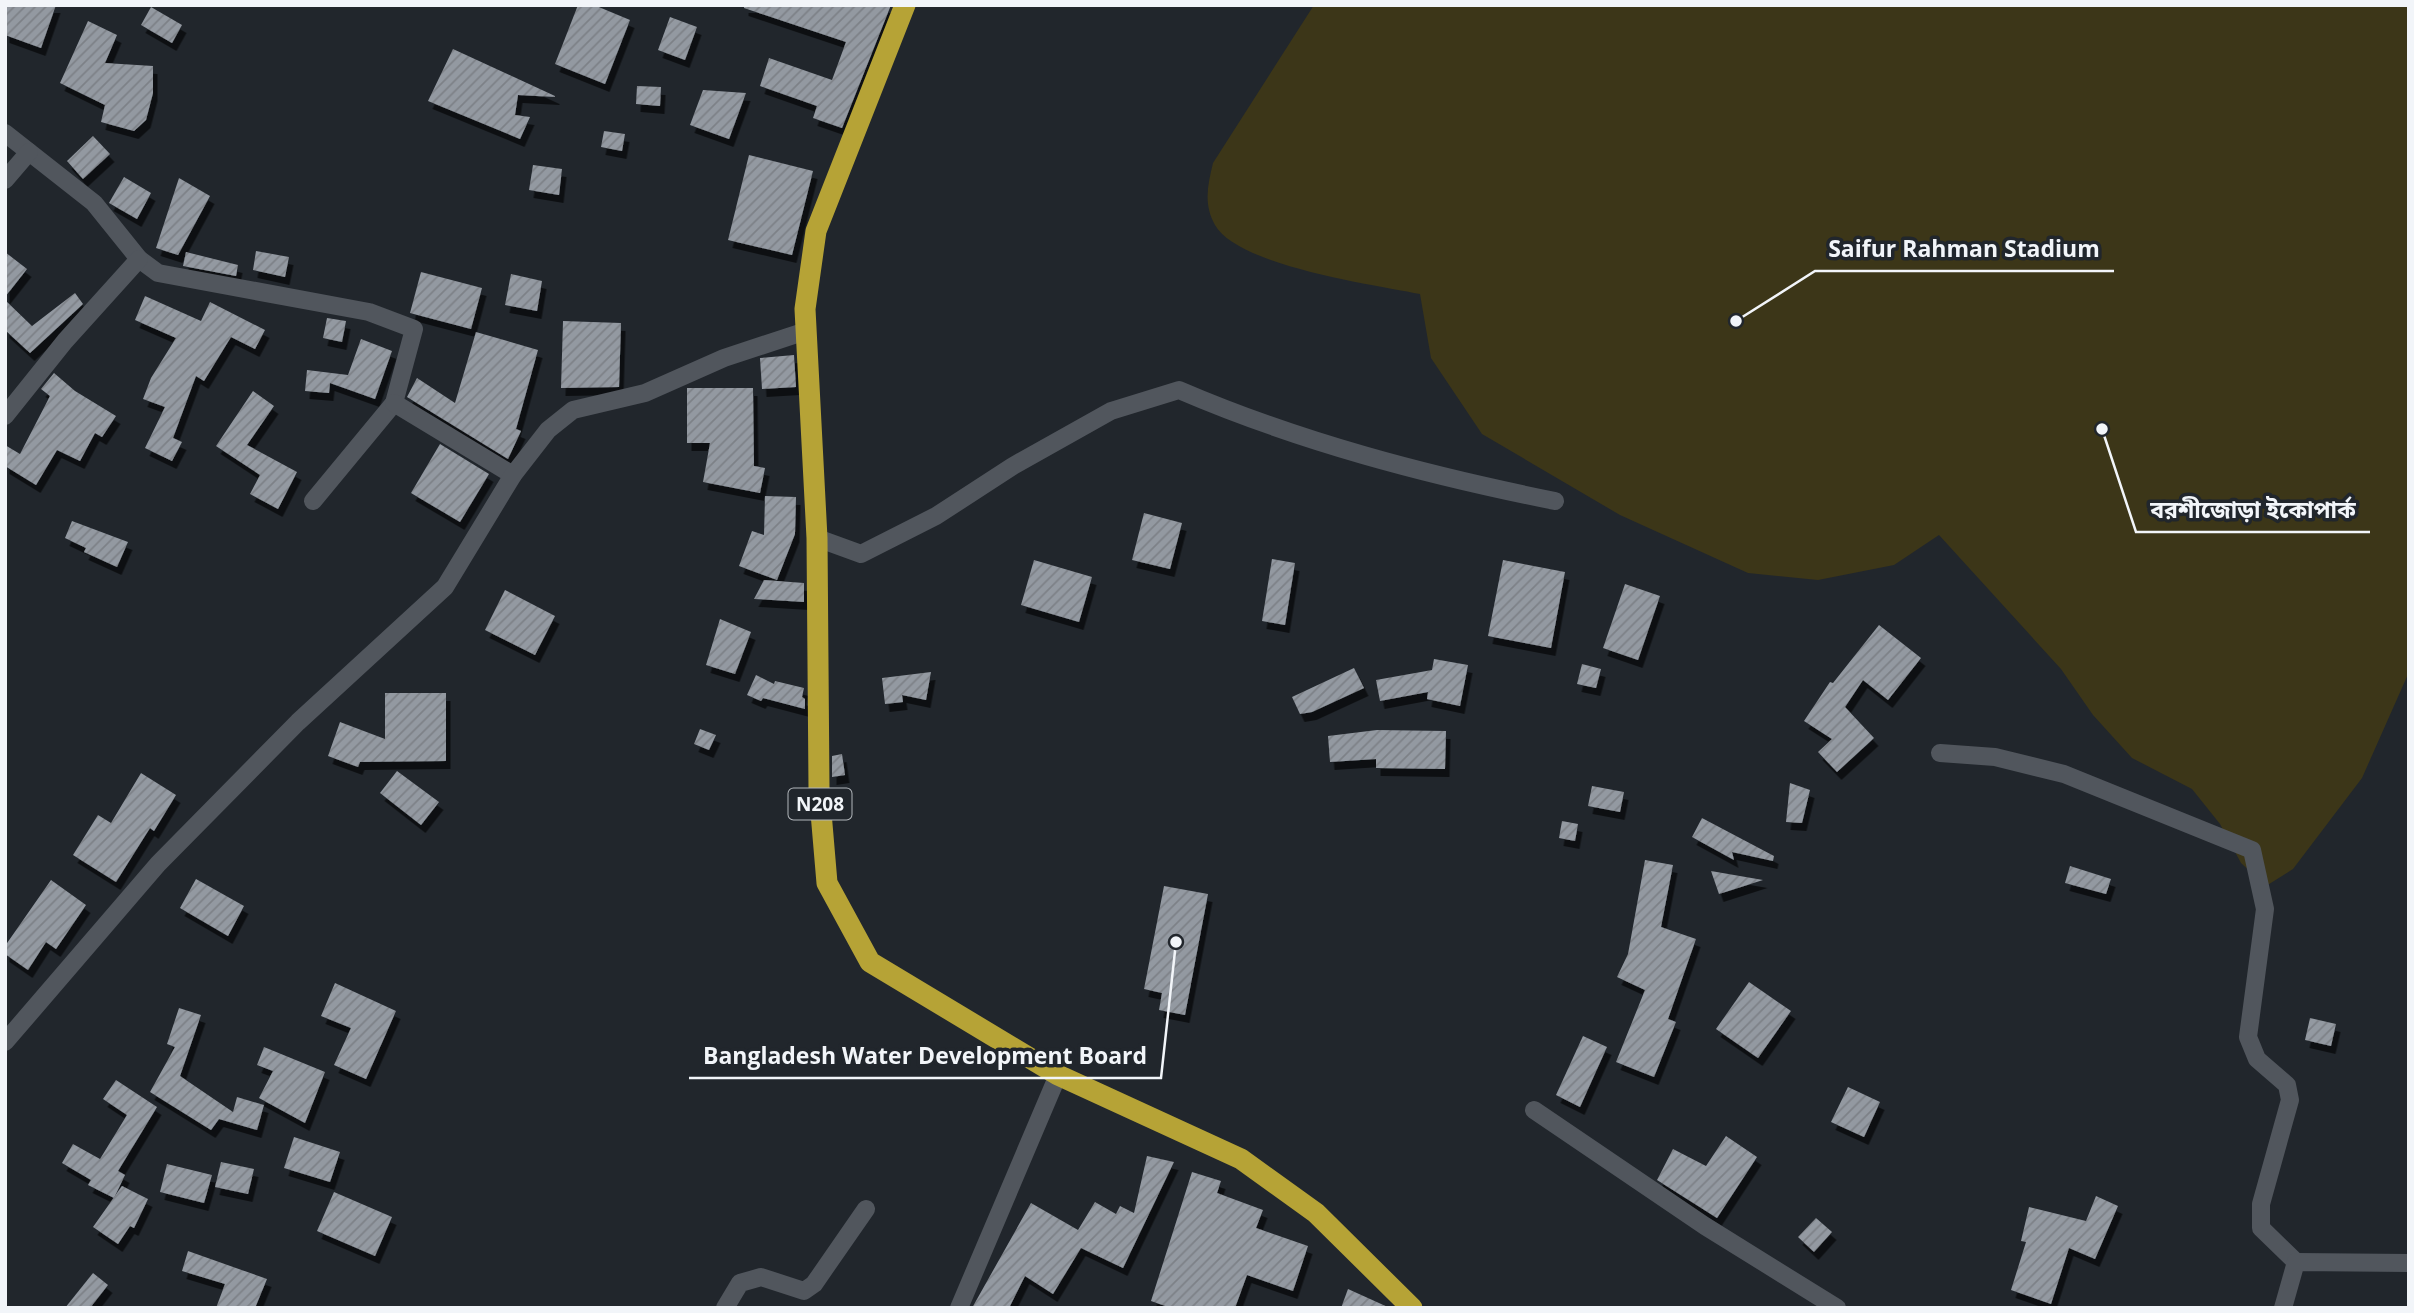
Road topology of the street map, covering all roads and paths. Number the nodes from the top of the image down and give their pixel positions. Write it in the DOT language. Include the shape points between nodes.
graph roads {
  1 [pos="905,5"];
  2 [pos="5,133"];
  3 [pos="29,152"];
  4 [pos="5,180"];
  5 [pos="139,259"];
  6 [pos="806,331"];
  7 [pos="394,403"];
  8 [pos="5,416"];
  9 [pos="513,475"];
  10 [pos="313,501"];
  11 [pos="1555,501"];
  12 [pos="817,538"];
  13 [pos="1940,752"];
  14 [pos="5,1042"];
  15 [pos="1058,1075"];
  16 [pos="1534,1110"];
  17 [pos="866,1209"];
  18 [pos="2296,1262"];
  19 [pos="2409,1263"];
  20 [pos="725,1308"];
  21 [pos="959,1308"];
  22 [pos="1412,1308"];
  23 [pos="1837,1308"];
  24 [pos="2283,1308"];
  1 -- 6 [label="highway, N208" via="816,231"];
  2 -- 3 [label="street"];
  3 -- 4 [label="street"];
  3 -- 5 [label="street" via="94,203"];
  5 -- 7 [label="street" via="158,273 369,312 414,328"];
  5 -- 8 [label="street"];
  6 -- 9 [label="street" via="724,358 645,393 573,411 548,430"];
  6 -- 12 [label="highway, N208"];
  7 -- 9 [label="street"];
  7 -- 10 [label="street"];
  9 -- 14 [label="street" via="445,587 298,722 158,864"];
  11 -- 12 [label="street" via="1366,457 1255,423 1179,390 1111,411 936,516 861,554"];
  12 -- 15 [label="highway, N208" via="819,789 827,883 870,962"];
  13 -- 18 [label="street" via="1995,757 2064,774 2252,850 2265,909 2248,1037 2257,1059 2287,1085 2290,1100 2261,1204 2261,1228"];
  15 -- 21 [label="street"];
  15 -- 22 [label="highway, N208" via="1241,1159 1316,1213"];
  16 -- 23 [label="street" via="1705,1226"];
  17 -- 20 [label="street" via="814,1284 804,1291 761,1277 740,1283"];
  18 -- 19 [label="street"];
  18 -- 24 [label="street"];
}
